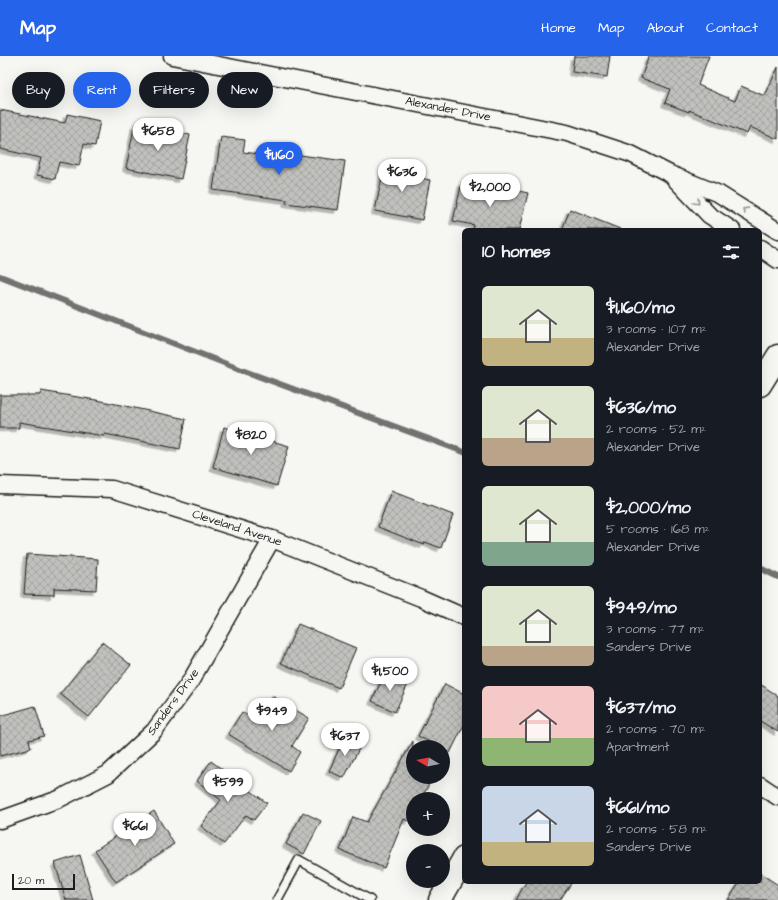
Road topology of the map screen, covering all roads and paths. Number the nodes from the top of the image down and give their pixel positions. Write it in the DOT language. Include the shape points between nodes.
graph roads {
  1 [pos="172,56"];
  2 [pos="230,62"];
  3 [pos="670,174"];
  4 [pos="729,228"];
  5 [pos="778,231"];
  6 [pos="762,249"];
  7 [pos="778,260"];
  8 [pos="778,356"];
  9 [pos="762,382"];
  10 [pos="0,485"];
  11 [pos="272,538"];
  12 [pos="462,615"];
  13 [pos="762,786"];
  14 [pos="778,797"];
  15 [pos="0,820"];
  16 [pos="462,862"];
  17 [pos="277,900"];
  18 [pos="370,900"];
  19 [pos="440,900"];
  1 -- 2 [label="street, Alexander Drive"];
  2 -- 3 [label="street, Alexander Drive" via="567,133 631,154"];
  3 -- 4 [label="street, Alexander Drive, one-way" via="709,215"];
  5 -- 3 [label="street, Alexander Drive, one-way" via="719,194"];
  6 -- 7 [label="street"];
  8 -- 9 [label="main road"];
  10 -- 11 [label="street, Cleveland Avenue" via="112,489"];
  11 -- 12 [label="street, Cleveland Avenue"];
  11 -- 15 [label="street, Sanders Drive" via="190,682 154,731 108,774 59,799"];
  13 -- 14 [label="street"];
  16 -- 19 [label="main road"];
  17 -- 18 [label="lane" via="299,860"];
}
